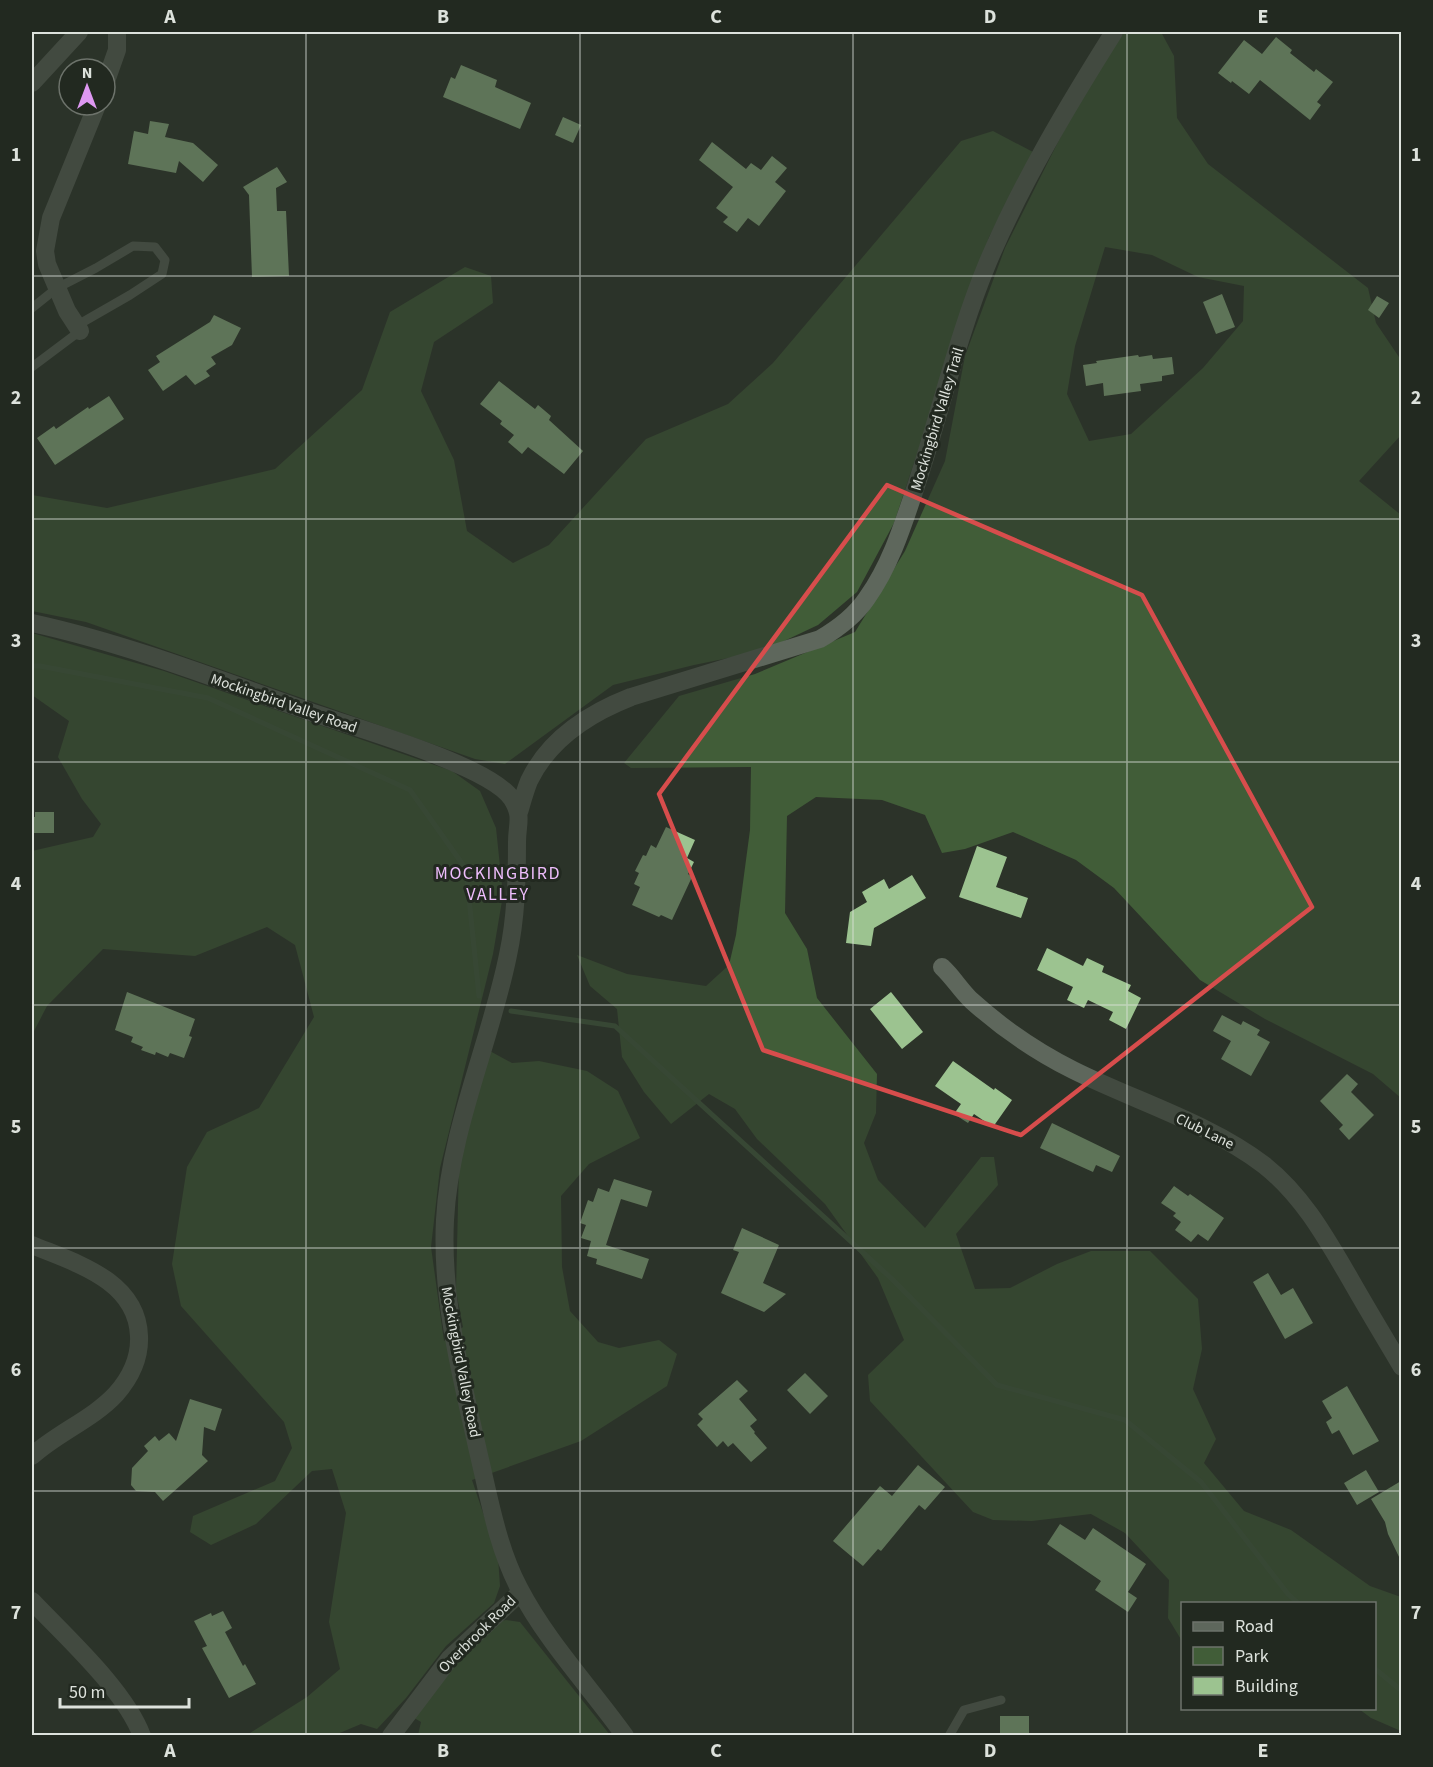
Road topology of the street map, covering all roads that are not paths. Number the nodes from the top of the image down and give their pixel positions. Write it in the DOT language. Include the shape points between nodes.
graph roads {
  1 [pos="79,32"];
  2 [pos="117,32"];
  3 [pos="1114,32"];
  4 [pos="115,57"];
  5 [pos="32,83"];
  6 [pos="92,117"];
  7 [pos="57,288"];
  8 [pos="32,308"];
  9 [pos="78,328"];
  10 [pos="32,367"];
  11 [pos="32,623"];
  12 [pos="655,690"];
  13 [pos="519,812"];
  14 [pos="942,967"];
  15 [pos="32,1245"];
  16 [pos="1401,1367"];
  17 [pos="32,1456"];
  18 [pos="521,1592"];
  19 [pos="32,1601"];
  20 [pos="1001,1700"];
  21 [pos="142,1736"];
  22 [pos="391,1736"];
  23 [pos="625,1736"];
  24 [pos="949,1736"];
  1 -- 5 [label="street"];
  2 -- 4 [label="street"];
  3 -- 12 [label="street, Mockingbird Valley Trail" via="1034,170 988,262 897,543 868,598 844,624 820,639"];
  6 -- 7 [label="street" via="46,235 47,264"];
  7 -- 8 [label="lane"];
  7 -- 9 [label="street"];
  7 -- 9 [label="lane" via="134,246 155,247 165,260 162,274"];
  9 -- 10 [label="lane"];
  11 -- 13 [label="street, Mockingbird Valley Road" via="126,648 438,756 499,786"];
  12 -- 13 [label="street, Mockingbird Valley Road" via="613,704 559,740 538,766"];
  13 -- 18 [label="street, Mockingbird Valley Road" via="516,902 509,953 458,1132 448,1182 445,1265 448,1308 493,1517"];
  14 -- 16 [label="street, Club Lane" via="972,1000 1045,1055 1200,1128 1265,1166 1292,1190 1316,1221"];
  15 -- 17 [label="street" via="100,1275 120,1290 137,1316 140,1347 133,1370 116,1394"];
  18 -- 22 [label="street, Overbrook Road" via="450,1658"];
  18 -- 23 [label="street, Mockingbird Valley Road" via="539,1624"];
  19 -- 21 [label="street" via="128,1707"];
  20 -- 24 [label="lane" via="964,1710"];
}
